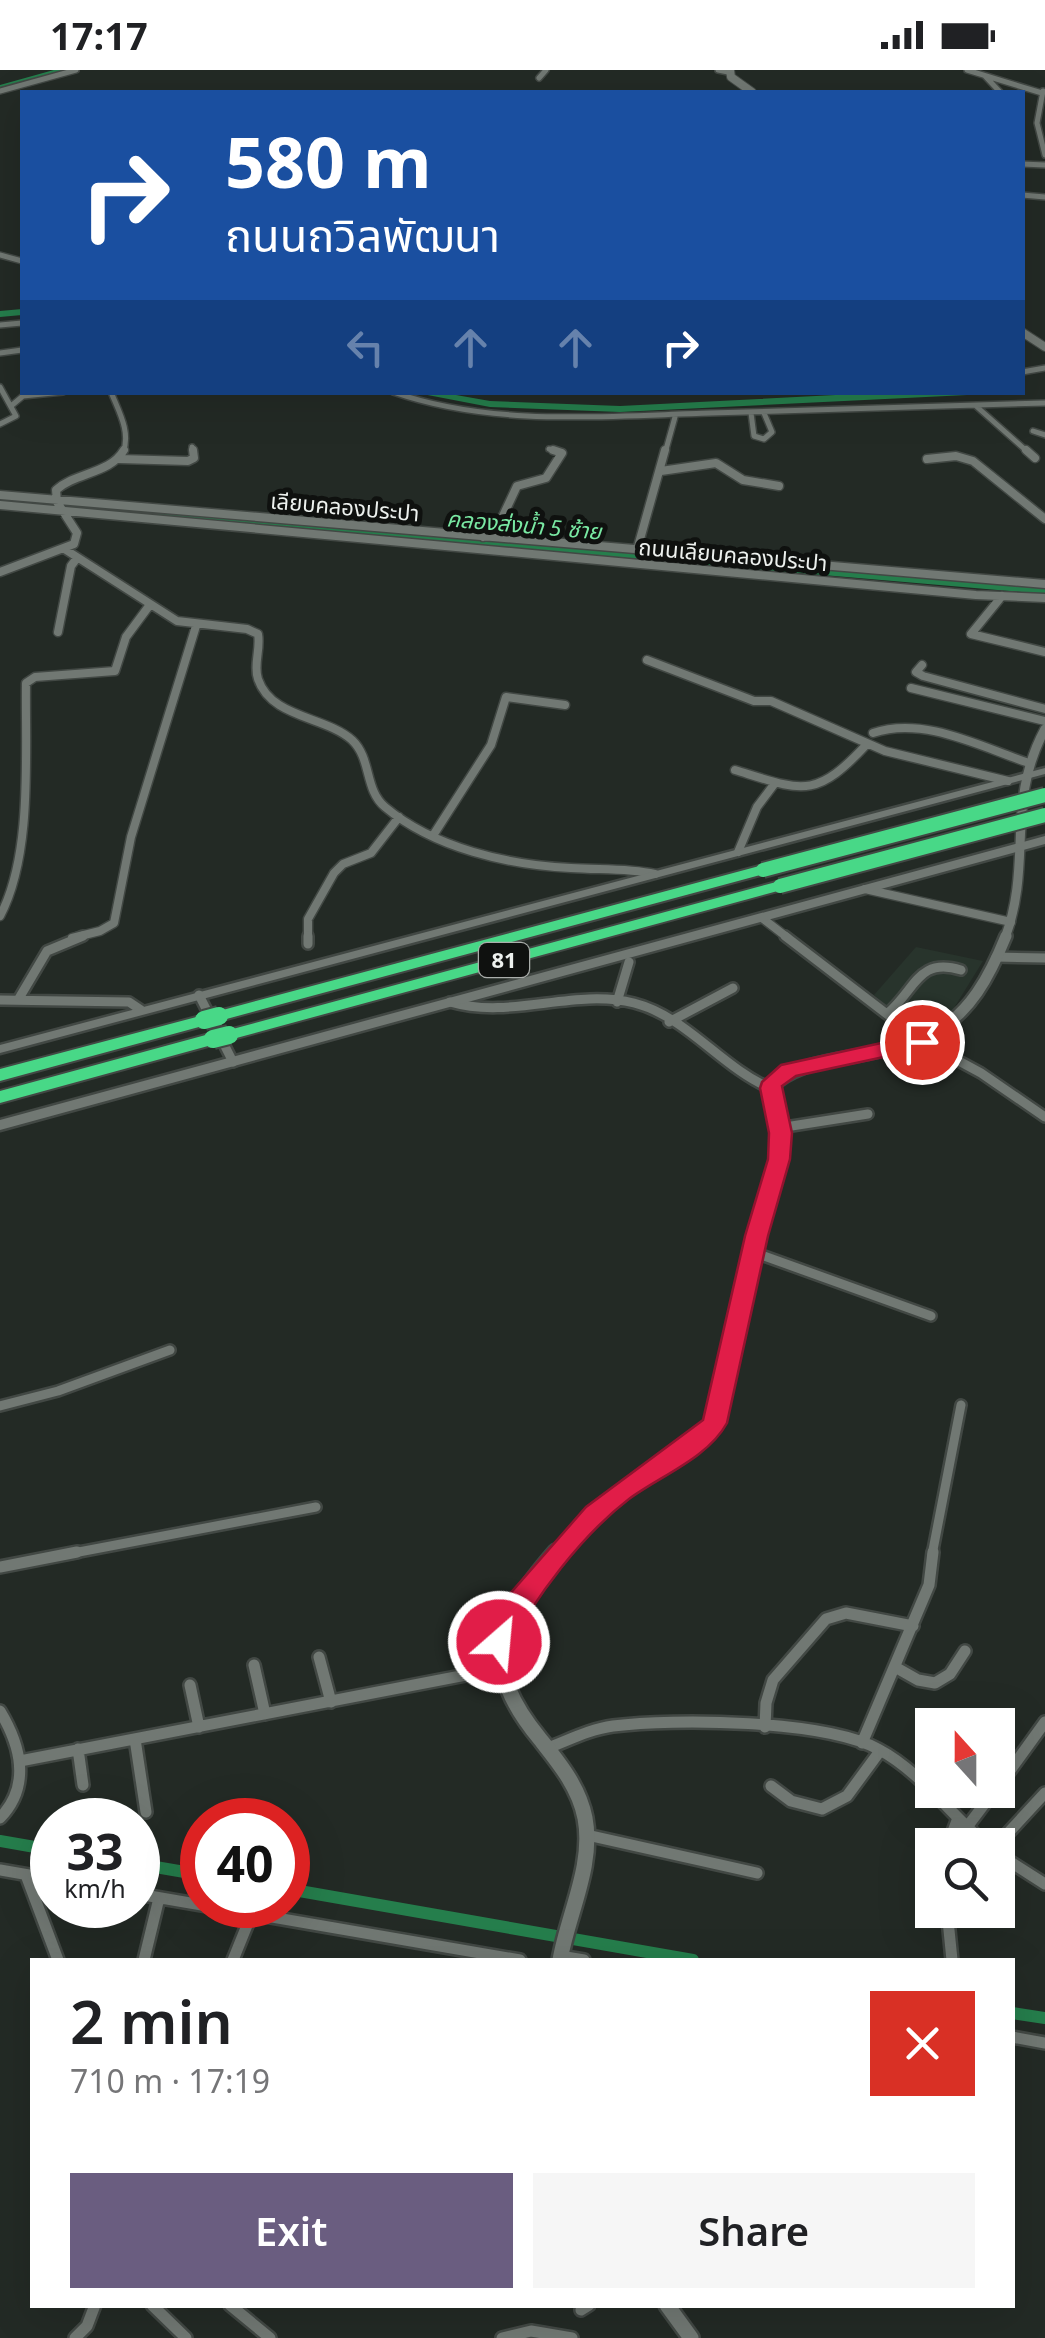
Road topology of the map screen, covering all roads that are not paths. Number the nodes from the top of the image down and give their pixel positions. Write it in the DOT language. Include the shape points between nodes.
graph roads {
  1 [pos="58,70"];
  2 [pos="76,70"];
  3 [pos="546,70"];
  4 [pos="718,70"];
  5 [pos="966,70"];
  6 [pos="729,71"];
  7 [pos="985,76"];
  8 [pos="540,78"];
  9 [pos="0,88"];
  10 [pos="750,90"];
  11 [pos="998,90"];
  12 [pos="1044,91"];
  13 [pos="1037,112"];
  14 [pos="1025,114"];
  15 [pos="1045,156"];
  16 [pos="0,388"];
  17 [pos="32,395"];
  18 [pos="112,395"];
  19 [pos="404,395"];
  20 [pos="1045,403"];
  21 [pos="11,406"];
  22 [pos="979,406"];
  23 [pos="764,413"];
  24 [pos="751,414"];
  25 [pos="676,417"];
  26 [pos="0,424"];
  27 [pos="1033,431"];
  28 [pos="1010,433"];
  29 [pos="1045,435"];
  30 [pos="192,447"];
  31 [pos="549,450"];
  32 [pos="120,458"];
  33 [pos="1036,458"];
  34 [pos="927,459"];
  35 [pos="661,471"];
  36 [pos="778,486"];
  37 [pos="0,495"];
  38 [pos="59,505"];
  39 [pos="0,506"];
  40 [pos="1045,519"];
  41 [pos="482,537"];
  42 [pos="66,550"];
  43 [pos="637,550"];
  44 [pos="77,558"];
  45 [pos="1,571"];
  46 [pos="1045,584"];
  47 [pos="1002,596"];
  48 [pos="1045,598"];
  49 [pos="148,606"];
  50 [pos="196,626"];
  51 [pos="58,632"];
  52 [pos="1045,652"];
  53 [pos="647,660"];
  54 [pos="922,664"];
  55 [pos="911,688"];
  56 [pos="565,705"];
  57 [pos="1045,709"];
  58 [pos="1045,721"];
  59 [pos="1045,729"];
  60 [pos="873,733"];
  61 [pos="867,744"];
  62 [pos="1026,762"];
  63 [pos="734,770"];
  64 [pos="1045,772"];
  65 [pos="1022,777"];
  66 [pos="1008,781"];
  67 [pos="775,784"];
  68 [pos="1045,796"];
  69 [pos="1045,815"];
  70 [pos="398,816"];
  71 [pos="434,834"];
  72 [pos="1045,840"];
  73 [pos="1020,847"];
  74 [pos="738,852"];
  75 [pos="595,869"];
  76 [pos="655,874"];
  77 [pos="601,880"];
  78 [pos="865,889"];
  79 [pos="0,916"];
  80 [pos="762,918"];
  81 [pos="1011,922"];
  82 [pos="308,944"];
  83 [pos="996,958"];
  84 [pos="1045,958"];
  85 [pos="628,962"];
  86 [pos="961,970"];
  87 [pos="733,988"];
  88 [pos="200,995"];
  89 [pos="0,1000"];
  90 [pos="18,1000"];
  91 [pos="450,1002"];
  92 [pos="618,1002"];
  93 [pos="141,1010"];
  94 [pos="888,1013"];
  95 [pos="669,1022"];
  96 [pos="922,1042"];
  97 [pos="0,1049"];
  98 [pos="233,1062"];
  99 [pos="0,1075"];
  100 [pos="770,1088"];
  101 [pos="0,1097"];
  102 [pos="868,1114"];
  103 [pos="1045,1117"];
  104 [pos="0,1125"];
  105 [pos="779,1128"];
  106 [pos="753,1252"];
  107 [pos="931,1316"];
  108 [pos="170,1350"];
  109 [pos="961,1404"];
  110 [pos="0,1406"];
  111 [pos="316,1506"];
  112 [pos="0,1567"];
  113 [pos="913,1626"];
  114 [pos="964,1650"];
  115 [pos="319,1658"];
  116 [pos="254,1666"];
  117 [pos="895,1668"];
  118 [pos="497,1669"];
  119 [pos="190,1684"];
  120 [pos="331,1702"];
  121 [pos="0,1711"];
  122 [pos="265,1714"];
  123 [pos="1045,1722"];
  124 [pos="765,1727"];
  125 [pos="199,1728"];
  126 [pos="135,1739"];
  127 [pos="862,1743"];
  128 [pos="548,1748"];
  129 [pos="78,1749"];
  130 [pos="880,1751"];
  131 [pos="20,1760"];
  132 [pos="1015,1762"];
  133 [pos="84,1785"];
  134 [pos="771,1786"];
  135 [pos="1045,1794"];
  136 [pos="144,1798"];
  137 [pos="977,1808"];
  138 [pos="0,1818"];
  139 [pos="962,1823"];
  140 [pos="959,1828"];
  141 [pos="967,1828"];
  142 [pos="1013,1828"];
  143 [pos="586,1835"];
  144 [pos="1015,1865"];
  145 [pos="0,1870"];
  146 [pos="756,1873"];
  147 [pos="26,1875"];
  148 [pos="30,1876"];
  149 [pos="1045,1884"];
  150 [pos="310,1924"];
  151 [pos="152,1928"];
  152 [pos="246,1928"];
  153 [pos="949,1928"];
  154 [pos="560,1955"];
  155 [pos="57,1958"];
  156 [pos="144,1958"];
  157 [pos="234,1958"];
  158 [pos="508,1958"];
  159 [pos="952,1958"];
  160 [pos="1015,2037"];
  161 [pos="1045,2042"];
  162 [pos="93,2308"];
  163 [pos="155,2308"];
  164 [pos="234,2308"];
  165 [pos="669,2308"];
  166 [pos="254,2325"];
  167 [pos="75,2338"];
  168 [pos="186,2338"];
  169 [pos="244,2338"];
  170 [pos="270,2338"];
  171 [pos="502,2338"];
  172 [pos="572,2338"];
  173 [pos="691,2338"];
  1 -- 9 [label="street"];
  2 -- 9 [label="street"];
  3 -- 8 [label="street"];
  4 -- 6 [label="street"];
  5 -- 7 [label="street"];
  6 -- 10 [label="street"];
  7 -- 11 [label="street"];
  7 -- 12 [label="street"];
  12 -- 13 [label="street"];
  13 -- 14 [label="street"];
  13 -- 15 [label="street"];
  16 -- 21 [label="street"];
  17 -- 21 [label="street"];
  18 -- 32 [label="street" via="124,436"];
  19 -- 25 [label="street" via="500,413"];
  20 -- 22 [label="street"];
  21 -- 26 [label="street" via="16,416"];
  22 -- 23 [label="street"];
  22 -- 28 [label="street"];
  22 -- 33 [label="street"];
  23 -- 24 [label="street"];
  23 -- 24 [label="street" via="772,432 764,439 754,436"];
  24 -- 25 [label="street"];
  25 -- 35 [label="street"];
  27 -- 29 [label="street"];
  30 -- 32 [label="street" via="188,461"];
  31 -- 41 [label="street" via="562,453 546,478 517,486 502,518"];
  32 -- 38 [label="street" via="109,469 58,485"];
  34 -- 40 [label="street" via="972,460"];
  35 -- 36 [label="street" via="716,464 742,480"];
  35 -- 43 [label="street"];
  37 -- 38 [label="street, เลียบคลองประปา"];
  38 -- 39 [label="street, ถนนเลียบคลองประปา"];
  38 -- 41 [label="street, เลียบคลองประปา"];
  38 -- 42 [label="street" via="77,533"];
  38 -- 47 [label="street, ถนนเลียบคลองประปา"];
  41 -- 43 [label="street, เลียบคลองประปา"];
  42 -- 44 [label="street"];
  42 -- 45 [label="street"];
  43 -- 46 [label="street, เลียบคลองประปา"];
  44 -- 49 [label="street"];
  44 -- 51 [label="street"];
  47 -- 48 [label="street, ถนนเลียบคลองประปา"];
  47 -- 52 [label="street" via="971,634"];
  49 -- 50 [label="street"];
  49 -- 79 [label="street" via="126,637 115,672 26,683 20,832 11,894"];
  50 -- 70 [label="street" via="258,634 255,665 262,690 348,736 367,756 376,799"];
  50 -- 90 [label="street" via="142,809 128,835 126,886 114,923 49,949"];
  53 -- 61 [label="street" via="754,701 771,701"];
  54 -- 57 [label="street" via="916,672 923,676"];
  55 -- 58 [label="street"];
  56 -- 71 [label="street" via="506,697 491,745"];
  59 -- 62 [label="street"];
  60 -- 62 [label="street" via="884,727 920,730"];
  61 -- 66 [label="street"];
  61 -- 67 [label="street" via="830,782"];
  62 -- 65 [label="street"];
  63 -- 67 [label="street"];
  64 -- 65 [label="main road"];
  65 -- 66 [label="main road"];
  65 -- 73 [label="street"];
  66 -- 74 [label="main road"];
  67 -- 74 [label="street" via="755,809"];
  68 -- 99 [label="highway, 81, bridge"];
  69 -- 101 [label="highway, 81, bridge"];
  70 -- 71 [label="street"];
  70 -- 82 [label="street" via="371,852 334,873 308,920"];
  71 -- 75 [label="street" via="490,856"];
  72 -- 73 [label="main road"];
  73 -- 78 [label="main road"];
  73 -- 81 [label="street"];
  74 -- 76 [label="main road"];
  75 -- 76 [label="street"];
  75 -- 77 [label="street"];
  76 -- 88 [label="main road"];
  78 -- 80 [label="main road"];
  78 -- 81 [label="street"];
  80 -- 91 [label="main road"];
  80 -- 94 [label="street"];
  81 -- 83 [label="street"];
  83 -- 84 [label="street"];
  83 -- 96 [label="street" via="958,1018"];
  85 -- 92 [label="street"];
  86 -- 94 [label="street" via="930,967"];
  87 -- 95 [label="street"];
  88 -- 93 [label="main road"];
  88 -- 98 [label="street"];
  89 -- 90 [label="street"];
  90 -- 93 [label="street" via="129,1002"];
  91 -- 92 [label="street" via="478,1008"];
  91 -- 98 [label="main road"];
  92 -- 95 [label="street"];
  93 -- 97 [label="main road"];
  94 -- 96 [label="street"];
  95 -- 100 [label="street" via="742,1076"];
  96 -- 100 [label="street" via="789,1070"];
  96 -- 103 [label="street"];
  98 -- 104 [label="main road"];
  100 -- 105 [label="street"];
  102 -- 105 [label="street"];
  105 -- 106 [label="street" via="779,1159"];
  106 -- 107 [label="street"];
  106 -- 118 [label="street" via="714,1423 619,1493 547,1566 506,1623"];
  108 -- 110 [label="street"];
  109 -- 113 [label="street" via="929,1585"];
  111 -- 112 [label="street"];
  113 -- 117 [label="street"];
  113 -- 124 [label="street" via="846,1613 826,1619 773,1680"];
  114 -- 117 [label="street" via="932,1685"];
  115 -- 120 [label="street"];
  116 -- 122 [label="street"];
  117 -- 127 [label="street"];
  118 -- 120 [label="street"];
  118 -- 128 [label="street"];
  119 -- 125 [label="street"];
  120 -- 122 [label="street"];
  121 -- 131 [label="street"];
  122 -- 125 [label="street"];
  123 -- 132 [label="street"];
  124 -- 127 [label="street"];
  124 -- 128 [label="street" via="611,1726"];
  125 -- 126 [label="street"];
  126 -- 129 [label="street"];
  126 -- 136 [label="street"];
  127 -- 130 [label="street"];
  128 -- 143 [label="street" via="576,1790"];
  129 -- 131 [label="street"];
  129 -- 133 [label="street"];
  130 -- 134 [label="street" via="854,1791 828,1810 793,1802"];
  130 -- 139 [label="street"];
  131 -- 138 [label="street" via="19,1795"];
  135 -- 142 [label="street"];
  137 -- 139 [label="street"];
  139 -- 140 [label="street"];
  139 -- 141 [label="street"];
  143 -- 146 [label="street"];
  143 -- 154 [label="street"];
  144 -- 149 [label="street"];
  145 -- 147 [label="street"];
  147 -- 148 [label="street"];
  147 -- 155 [label="street"];
  150 -- 158 [label="street"];
  151 -- 156 [label="street"];
  152 -- 157 [label="street"];
  153 -- 159 [label="street"];
  160 -- 161 [label="street"];
  162 -- 167 [label="street"];
  163 -- 168 [label="street"];
  164 -- 166 [label="street"];
  165 -- 173 [label="street"];
  166 -- 169 [label="street"];
  166 -- 170 [label="street"];
  171 -- 172 [label="street" via="531,2331"];
}
